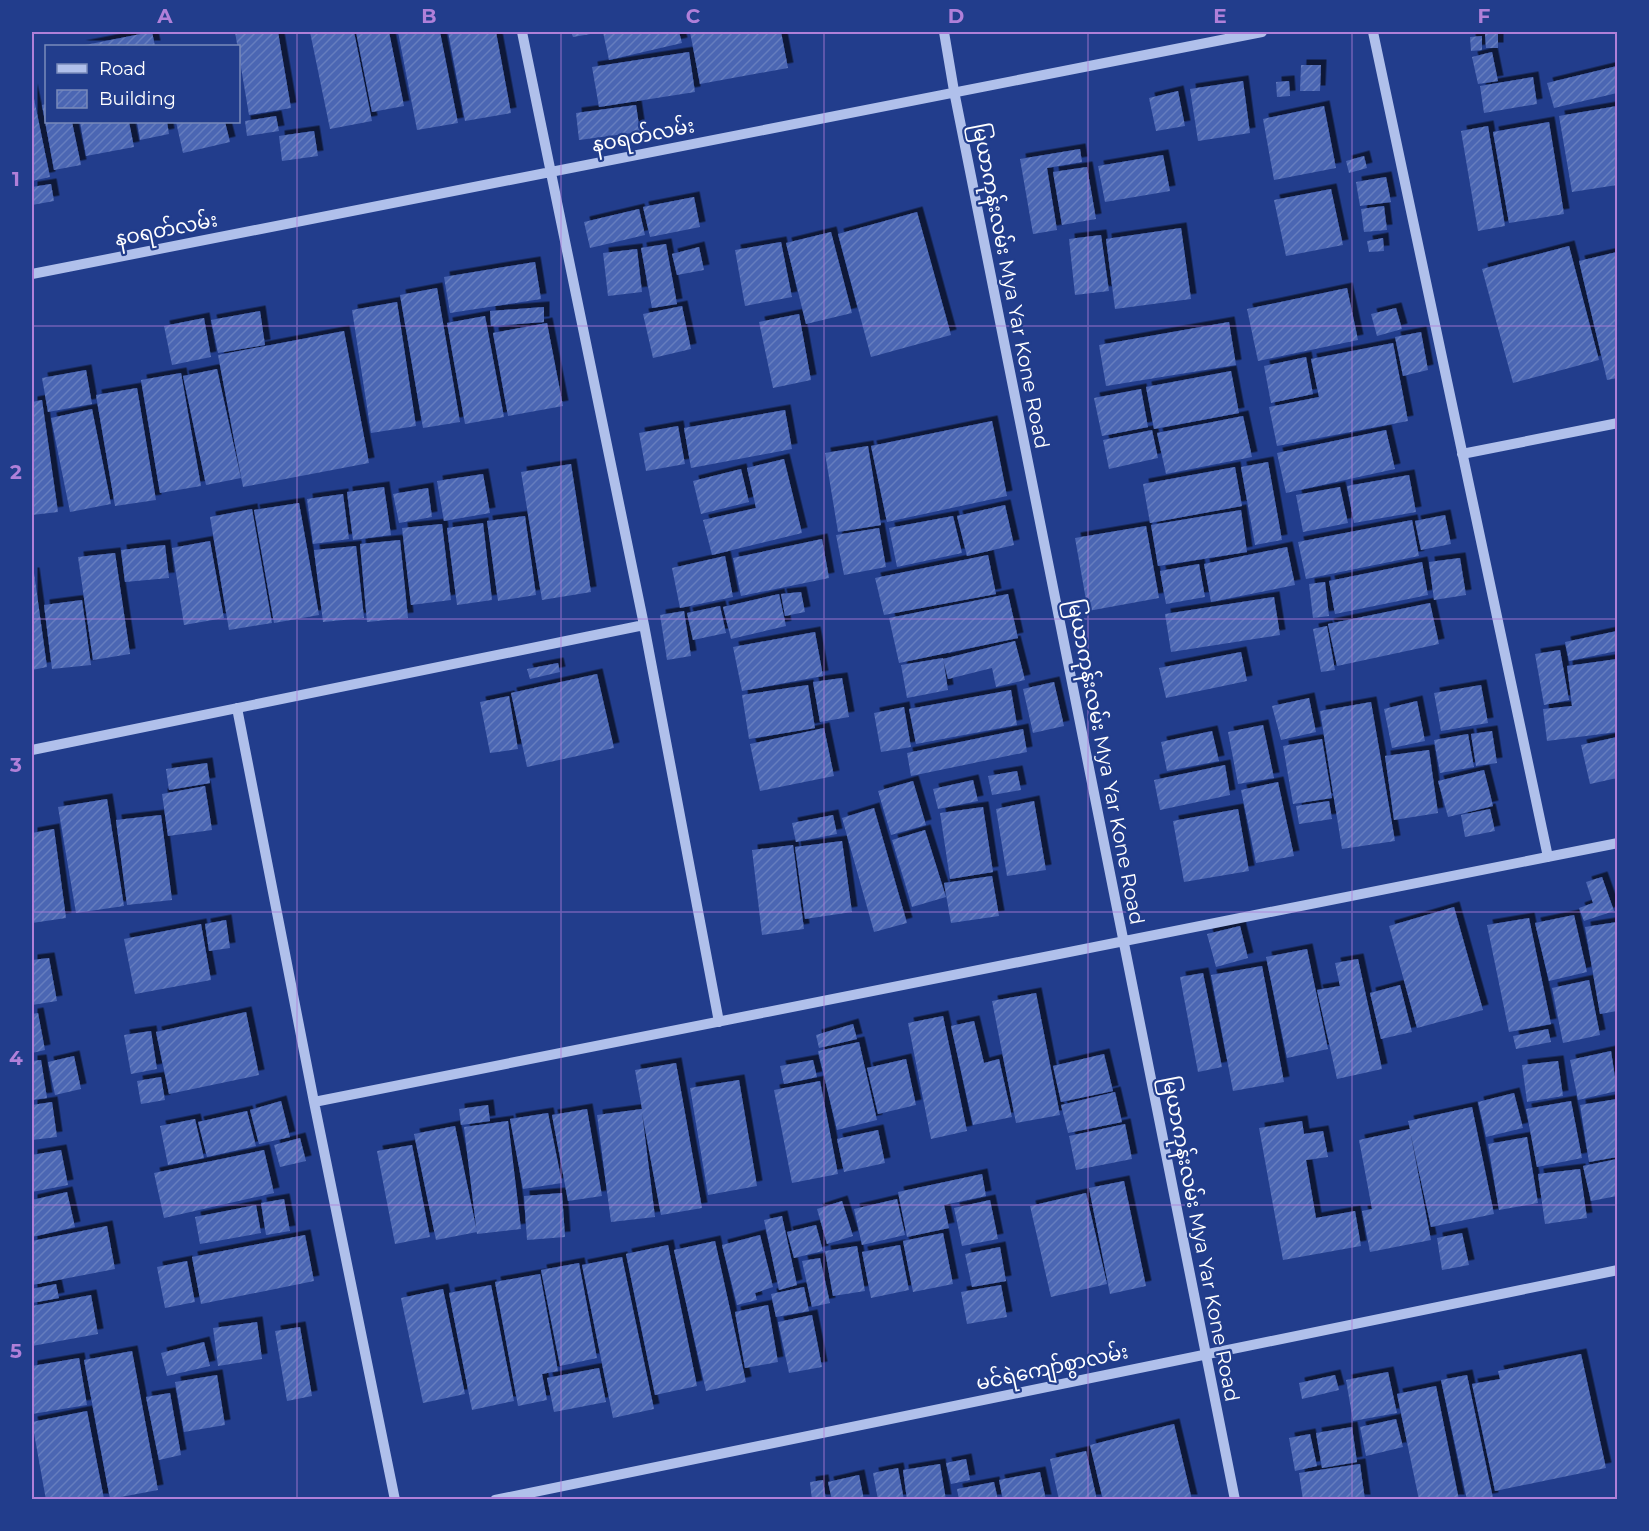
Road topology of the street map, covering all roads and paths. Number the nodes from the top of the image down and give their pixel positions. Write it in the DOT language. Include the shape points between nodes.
graph roads {
  1 [pos="522,32"];
  2 [pos="944,32"];
  3 [pos="1262,32"];
  4 [pos="1373,32"];
  5 [pos="954,91"];
  6 [pos="550,172"];
  7 [pos="32,274"];
  8 [pos="1617,423"];
  9 [pos="1462,454"];
  10 [pos="644,625"];
  11 [pos="237,708"];
  12 [pos="32,750"];
  13 [pos="1617,843"];
  14 [pos="1548,857"];
  15 [pos="1123,940"];
  16 [pos="719,1022"];
  17 [pos="314,1102"];
  18 [pos="1617,1270"];
  19 [pos="1205,1354"];
  20 [pos="395,1500"];
  21 [pos="495,1500"];
  22 [pos="1235,1500"];
  1 -- 6 [label="street"];
  2 -- 5 [label="street, မြယာကုန်းလမ်း Mya Yar Kone Road"];
  3 -- 5 [label="street, နဝရတ်လမ်း"];
  4 -- 9 [label="street"];
  5 -- 6 [label="street, နဝရတ်လမ်း"];
  5 -- 15 [label="street, မြယာကုန်းလမ်း Mya Yar Kone Road"];
  6 -- 7 [label="street, နဝရတ်လမ်း"];
  6 -- 10 [label="street"];
  8 -- 9 [label="street"];
  9 -- 14 [label="street"];
  10 -- 11 [label="street"];
  10 -- 16 [label="street"];
  11 -- 12 [label="street"];
  11 -- 17 [label="street"];
  13 -- 14 [label="street"];
  14 -- 15 [label="street"];
  15 -- 16 [label="street"];
  15 -- 19 [label="street, မြယာကုန်းလမ်း Mya Yar Kone Road"];
  16 -- 17 [label="street"];
  17 -- 20 [label="street"];
  18 -- 19 [label="street, မင်ရဲကျော်စွာလမ်း"];
  19 -- 21 [label="street, မင်ရဲကျော်စွာလမ်း"];
  19 -- 22 [label="street, မြယာကုန်းလမ်း Mya Yar Kone Road"];
}
